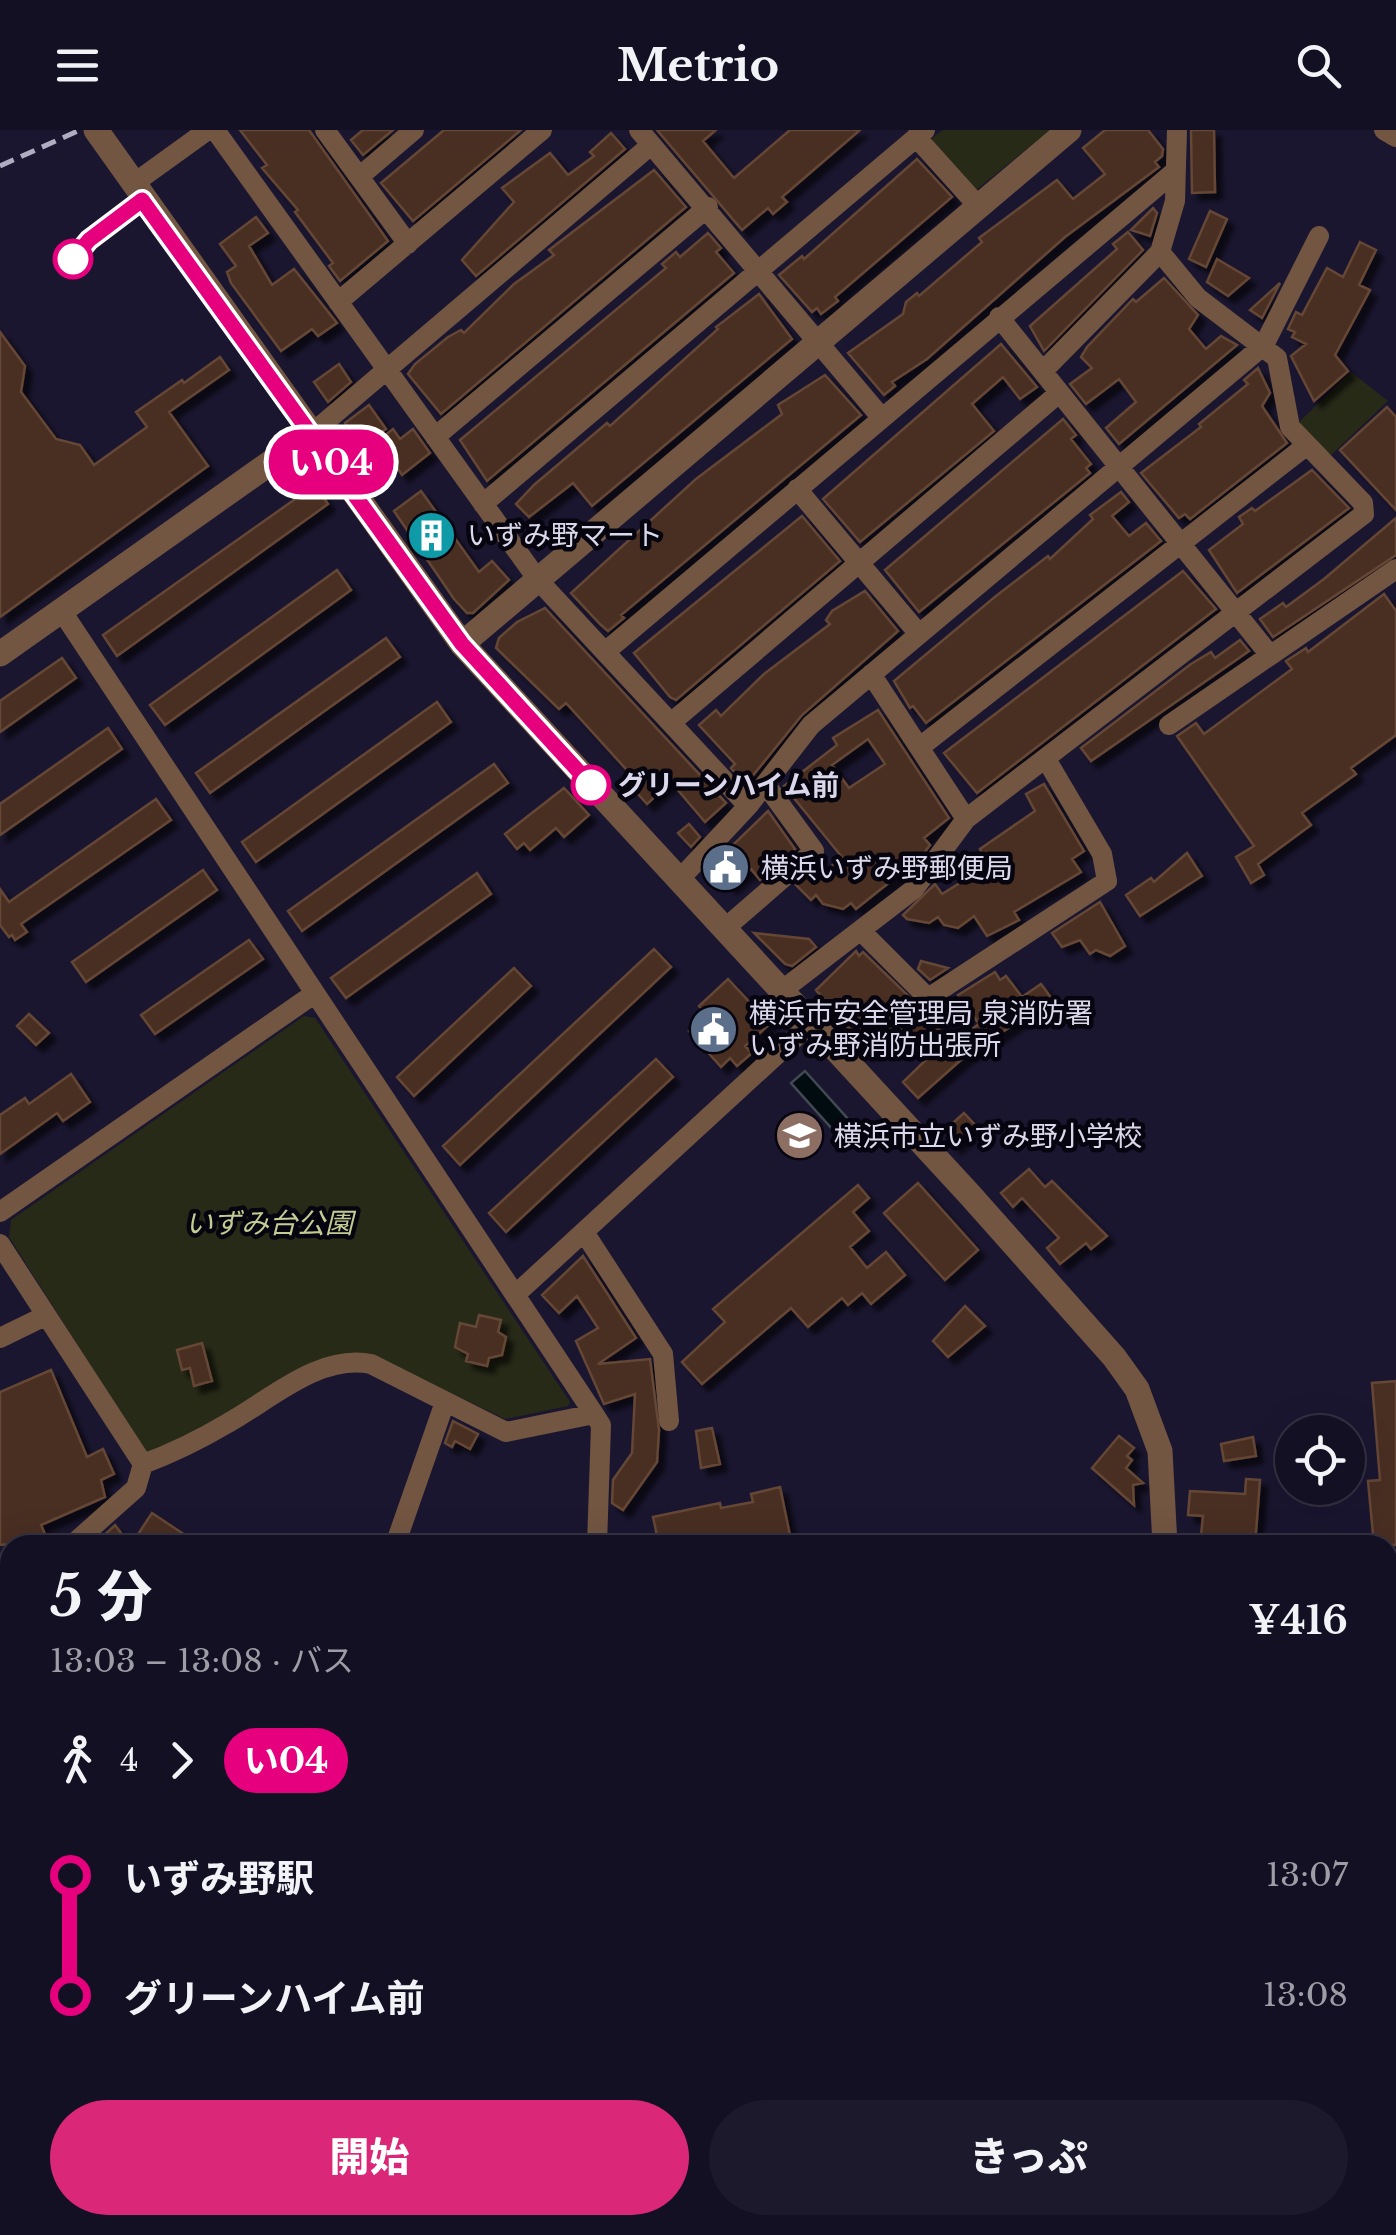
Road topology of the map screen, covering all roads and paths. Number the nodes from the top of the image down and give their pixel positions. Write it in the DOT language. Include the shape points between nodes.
graph roads {
  1 [pos="96,130"];
  2 [pos="211,130"];
  3 [pos="325,130"];
  4 [pos="414,130"];
  5 [pos="542,130"];
  6 [pos="1069,130"];
  7 [pos="1177,130"];
  8 [pos="1384,130"];
  9 [pos="920,133"];
  10 [pos="645,137"];
  11 [pos="1396,137"];
  12 [pos="1173,173"];
  13 [pos="359,177"];
  14 [pos="133,184"];
  15 [pos="979,207"];
  16 [pos="708,208"];
  17 [pos="1319,236"];
  18 [pos="408,244"];
  19 [pos="1160,252"];
  20 [pos="761,270"];
  21 [pos="338,302"];
  22 [pos="1000,318"];
  23 [pos="819,342"];
  24 [pos="1264,346"];
  25 [pos="387,370"];
  26 [pos="1044,370"];
  27 [pos="1059,393"];
  28 [pos="881,417"];
  29 [pos="312,434"];
  30 [pos="436,437"];
  31 [pos="1307,445"];
  32 [pos="1115,468"];
  33 [pos="797,489"];
  34 [pos="484,504"];
  35 [pos="1181,545"];
  36 [pos="860,563"];
  37 [pos="1396,569"];
  38 [pos="538,580"];
  39 [pos="62,613"];
  40 [pos="1236,614"];
  41 [pos="919,634"];
  42 [pos="462,644"];
  43 [pos="606,652"];
  44 [pos="0,654"];
  45 [pos="1268,654"];
  46 [pos="871,674"];
  47 [pos="672,722"];
  48 [pos="1169,725"];
  49 [pos="920,747"];
  50 [pos="1046,759"];
  51 [pos="766,785"];
  52 [pos="748,806"];
  53 [pos="966,819"];
  54 [pos="678,881"];
  55 [pos="723,930"];
  56 [pos="861,931"];
  57 [pos="780,992"];
  58 [pos="314,994"];
  59 [pos="810,1024"];
  60 [pos="0,1212"];
  61 [pos="584,1232"];
  62 [pos="0,1244"];
  63 [pos="515,1296"];
  64 [pos="46,1316"];
  65 [pos="0,1338"];
  66 [pos="445,1402"];
  67 [pos="594,1414"];
  68 [pos="670,1421"];
  69 [pos="143,1464"];
  70 [pos="83,1535"];
  71 [pos="398,1535"];
  72 [pos="597,1535"];
  73 [pos="1165,1535"];
  1 -- 14 [label="street"];
  2 -- 14 [label="street"];
  2 -- 21 [label="street"];
  3 -- 13 [label="street"];
  4 -- 13 [label="street"];
  5 -- 18 [label="street"];
  6 -- 15 [label="street"];
  7 -- 12 [label="street"];
  8 -- 11 [label="street"];
  9 -- 15 [label="street"];
  9 -- 20 [label="street"];
  10 -- 16 [label="street"];
  10 -- 25 [label="street"];
  12 -- 19 [label="street" via="1175,201"];
  12 -- 22 [label="street"];
  13 -- 18 [label="street"];
  14 -- 29 [label="street"];
  15 -- 23 [label="street"];
  16 -- 20 [label="street"];
  16 -- 30 [label="street"];
  17 -- 24 [label="street"];
  18 -- 21 [label="street"];
  19 -- 24 [label="street" via="1198,298"];
  19 -- 26 [label="street"];
  20 -- 23 [label="street"];
  20 -- 34 [label="street"];
  21 -- 25 [label="street"];
  22 -- 26 [label="street"];
  22 -- 28 [label="street"];
  23 -- 28 [label="street"];
  23 -- 38 [label="street"];
  24 -- 31 [label="street" via="1276,358 1290,427"];
  24 -- 32 [label="street"];
  25 -- 29 [label="street"];
  25 -- 30 [label="street"];
  26 -- 27 [label="street"];
  27 -- 32 [label="street"];
  27 -- 36 [label="street"];
  28 -- 33 [label="street"];
  29 -- 39 [label="street"];
  29 -- 42 [label="street"];
  30 -- 34 [label="street"];
  31 -- 35 [label="street"];
  31 -- 40 [label="street" via="1363,503 1364,514"];
  32 -- 35 [label="street"];
  32 -- 41 [label="street"];
  33 -- 36 [label="street"];
  33 -- 43 [label="street"];
  34 -- 38 [label="street"];
  35 -- 40 [label="street"];
  35 -- 49 [label="street"];
  36 -- 41 [label="street"];
  36 -- 47 [label="street"];
  37 -- 45 [label="street"];
  38 -- 42 [label="street"];
  38 -- 43 [label="street"];
  39 -- 44 [label="street"];
  39 -- 58 [label="street"];
  40 -- 45 [label="street"];
  40 -- 50 [label="street"];
  41 -- 46 [label="street"];
  42 -- 54 [label="street"];
  43 -- 47 [label="street"];
  45 -- 48 [label="street"];
  46 -- 49 [label="street"];
  46 -- 51 [label="street" via="811,725"];
  47 -- 52 [label="street"];
  49 -- 53 [label="street"];
  50 -- 53 [label="street"];
  50 -- 56 [label="street" via="1102,854 1107,881 928,998"];
  51 -- 52 [label="street"];
  51 -- 55 [label="street" via="814,851"];
  52 -- 54 [label="street"];
  53 -- 56 [label="street" via="914,890"];
  54 -- 55 [label="street"];
  55 -- 57 [label="street"];
  56 -- 57 [label="street"];
  57 -- 59 [label="street"];
  58 -- 60 [label="street"];
  58 -- 63 [label="street"];
  59 -- 61 [label="street"];
  59 -- 73 [label="street" via="984,1210 1137,1389 1160,1451"];
  61 -- 63 [label="street"];
  61 -- 68 [label="street" via="663,1354"];
  62 -- 64 [label="street"];
  63 -- 67 [label="street"];
  64 -- 65 [label="street"];
  64 -- 69 [label="street"];
  66 -- 67 [label="street" via="506,1432"];
  66 -- 69 [label="street" via="353,1361 295,1381 232,1422"];
  66 -- 71 [label="street"];
  67 -- 72 [label="street" via="601,1426"];
  69 -- 70 [label="street" via="136,1488"];
}
